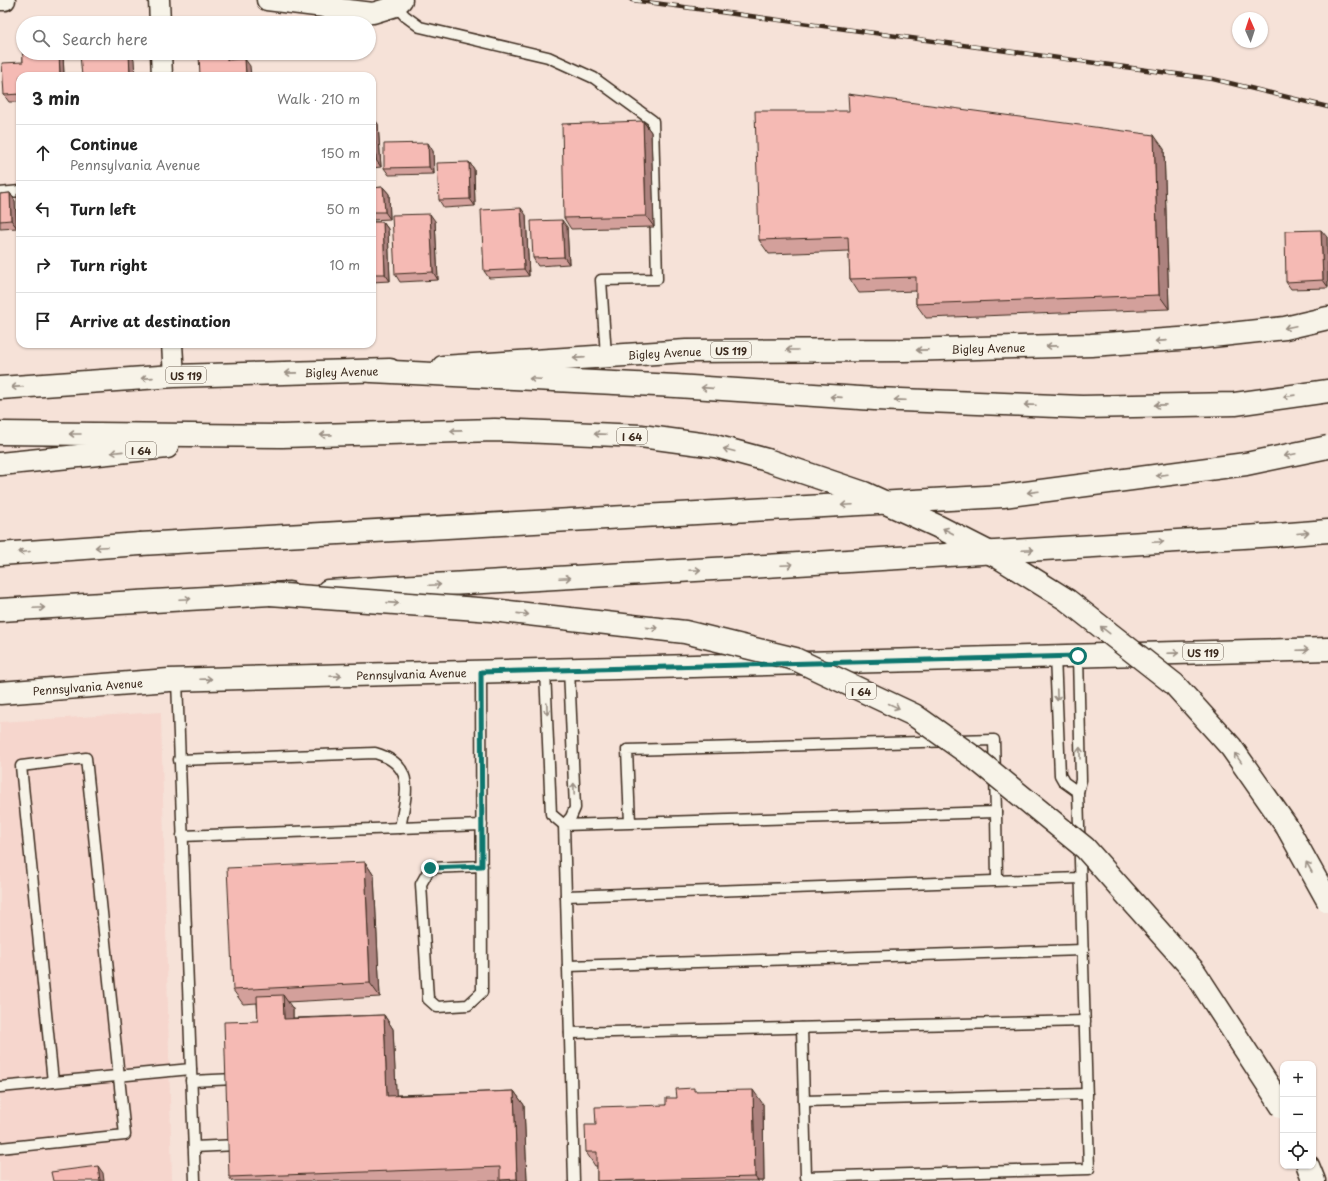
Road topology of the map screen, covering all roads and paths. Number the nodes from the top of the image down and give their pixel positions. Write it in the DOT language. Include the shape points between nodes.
graph roads {
  1 [pos="0,0"];
  2 [pos="5,0"];
  3 [pos="159,0"];
  4 [pos="267,0"];
  5 [pos="399,3"];
  6 [pos="160,16"];
  7 [pos="161,60"];
  8 [pos="162,72"];
  9 [pos="16,191"];
  10 [pos="0,193"];
  11 [pos="1328,318"];
  12 [pos="172,348"];
  13 [pos="606,356"];
  14 [pos="372,371"];
  15 [pos="174,376"];
  16 [pos="0,388"];
  17 [pos="1328,391"];
  18 [pos="0,433"];
  19 [pos="282,436"];
  20 [pos="1328,447"];
  21 [pos="0,464"];
  22 [pos="1328,531"];
  23 [pos="0,554"];
  24 [pos="270,594"];
  25 [pos="0,610"];
  26 [pos="1328,649"];
  27 [pos="1055,656"];
  28 [pos="1078,656"];
  29 [pos="569,669"];
  30 [pos="545,670"];
  31 [pos="481,672"];
  32 [pos="176,680"];
  33 [pos="0,693"];
  34 [pos="179,760"];
  35 [pos="1078,792"];
  36 [pos="996,812"];
  37 [pos="630,822"];
  38 [pos="482,825"];
  39 [pos="564,825"];
  40 [pos="400,828"];
  41 [pos="182,836"];
  42 [pos="482,866"];
  43 [pos="1080,878"];
  44 [pos="997,880"];
  45 [pos="566,896"];
  46 [pos="1328,901"];
  47 [pos="1082,950"];
  48 [pos="568,966"];
  49 [pos="1084,1021"];
  50 [pos="802,1028"];
  51 [pos="570,1033"];
  52 [pos="191,1069"];
  53 [pos="120,1076"];
  54 [pos="235,1079"];
  55 [pos="191,1081"];
  56 [pos="53,1082"];
  57 [pos="0,1086"];
  58 [pos="1087,1094"];
  59 [pos="804,1101"];
  60 [pos="1280,1103"];
  61 [pos="237,1145"];
  62 [pos="194,1147"];
  63 [pos="0,1148"];
  64 [pos="1309,1169"];
  65 [pos="195,1181"];
  66 [pos="574,1181"];
  67 [pos="1314,1181"];
  1 -- 2 [label="street"];
  3 -- 6 [label="street"];
  4 -- 5 [label="street" via="372,13"];
  5 -- 13 [label="lane" via="405,16 420,27 548,57 594,78 653,121 657,279 602,280"];
  7 -- 8 [label="street"];
  9 -- 10 [label="lane"];
  11 -- 13 [label="main road, Bigley Avenue / US 119, one-way" via="1278,329 1091,345 904,350 686,351"];
  12 -- 15 [label="street"];
  13 -- 14 [label="main road, Bigley Avenue / US 119, one-way"];
  14 -- 15 [label="main road, Bigley Avenue / US 119, one-way"];
  17 -- 14 [label="main road, one-way" via="1235,404 1082,407 875,400 676,386"];
  15 -- 16 [label="main road, Bigley Avenue / US 119, one-way"];
  19 -- 18 [label="main road, one-way"];
  19 -- 21 [label="main road, I 64, one-way"];
  46 -- 19 [label="main road, I 64, one-way, bridge" via="1287,827 1231,747 1174,684 1067,600 998,558 937,526 864,493 767,460 715,446 641,436 495,430"];
  20 -- 23 [label="main road, one-way, bridge" via="1246,464 1002,496"];
  24 -- 22 [label="main road, one-way, bridge"];
  25 -- 24 [label="main road, I 64, one-way"];
  24 -- 60 [label="main road, I 64, one-way, bridge" via="492,610 685,632 795,659 914,715 976,759 1085,848 1194,971"];
  28 -- 26 [label="main road, Pennsylvania Avenue / US 119, one-way"];
  27 -- 28 [label="main road, Pennsylvania Avenue / US 119"];
  27 -- 29 [label="main road, Pennsylvania Avenue / US 119"];
  27 -- 35 [label="lane, one-way" via="1060,775 1064,782"];
  35 -- 28 [label="lane, one-way" via="1081,780"];
  29 -- 30 [label="main road, Pennsylvania Avenue / US 119"];
  39 -- 29 [label="lane, one-way" via="575,808"];
  30 -- 31 [label="main road, Pennsylvania Avenue / US 119"];
  30 -- 39 [label="lane, one-way" via="551,814"];
  32 -- 31 [label="main road, Pennsylvania Avenue / US 119, one-way"];
  31 -- 38 [label="lane"];
  32 -- 33 [label="main road, Pennsylvania Avenue / US 119"];
  32 -- 34 [label="lane"];
  34 -- 40 [label="lane" via="374,753 388,756 400,768 407,781"];
  34 -- 41 [label="lane"];
  35 -- 43 [label="lane"];
  36 -- 37 [label="lane"];
  36 -- 37 [label="lane" via="994,740 628,750"];
  36 -- 44 [label="lane"];
  37 -- 39 [label="lane"];
  38 -- 40 [label="lane"];
  38 -- 42 [label="lane"];
  39 -- 45 [label="lane"];
  40 -- 41 [label="lane"];
  41 -- 52 [label="lane"];
  42 -- 42 [label="lane" via="482,992 468,1005 437,1006 428,999 420,884 430,868"];
  43 -- 44 [label="lane"];
  43 -- 47 [label="lane"];
  44 -- 45 [label="lane"];
  45 -- 48 [label="lane"];
  47 -- 48 [label="lane"];
  47 -- 49 [label="lane"];
  48 -- 51 [label="lane"];
  49 -- 50 [label="lane"];
  49 -- 58 [label="lane"];
  50 -- 51 [label="lane"];
  50 -- 59 [label="lane"];
  51 -- 66 [label="lane"];
  52 -- 53 [label="lane"];
  52 -- 55 [label="lane"];
  53 -- 56 [label="lane"];
  53 -- 56 [label="lane" via="86,758 21,766"];
  53 -- 63 [label="lane" via="125,1134"];
  54 -- 55 [label="lane"];
  55 -- 62 [label="lane"];
  56 -- 57 [label="lane"];
  58 -- 59 [label="lane"];
  58 -- 59 [label="lane" via="1089,1169 806,1177"];
  61 -- 62 [label="lane"];
  62 -- 65 [label="lane"];
  64 -- 67 [label="main road"];
}
